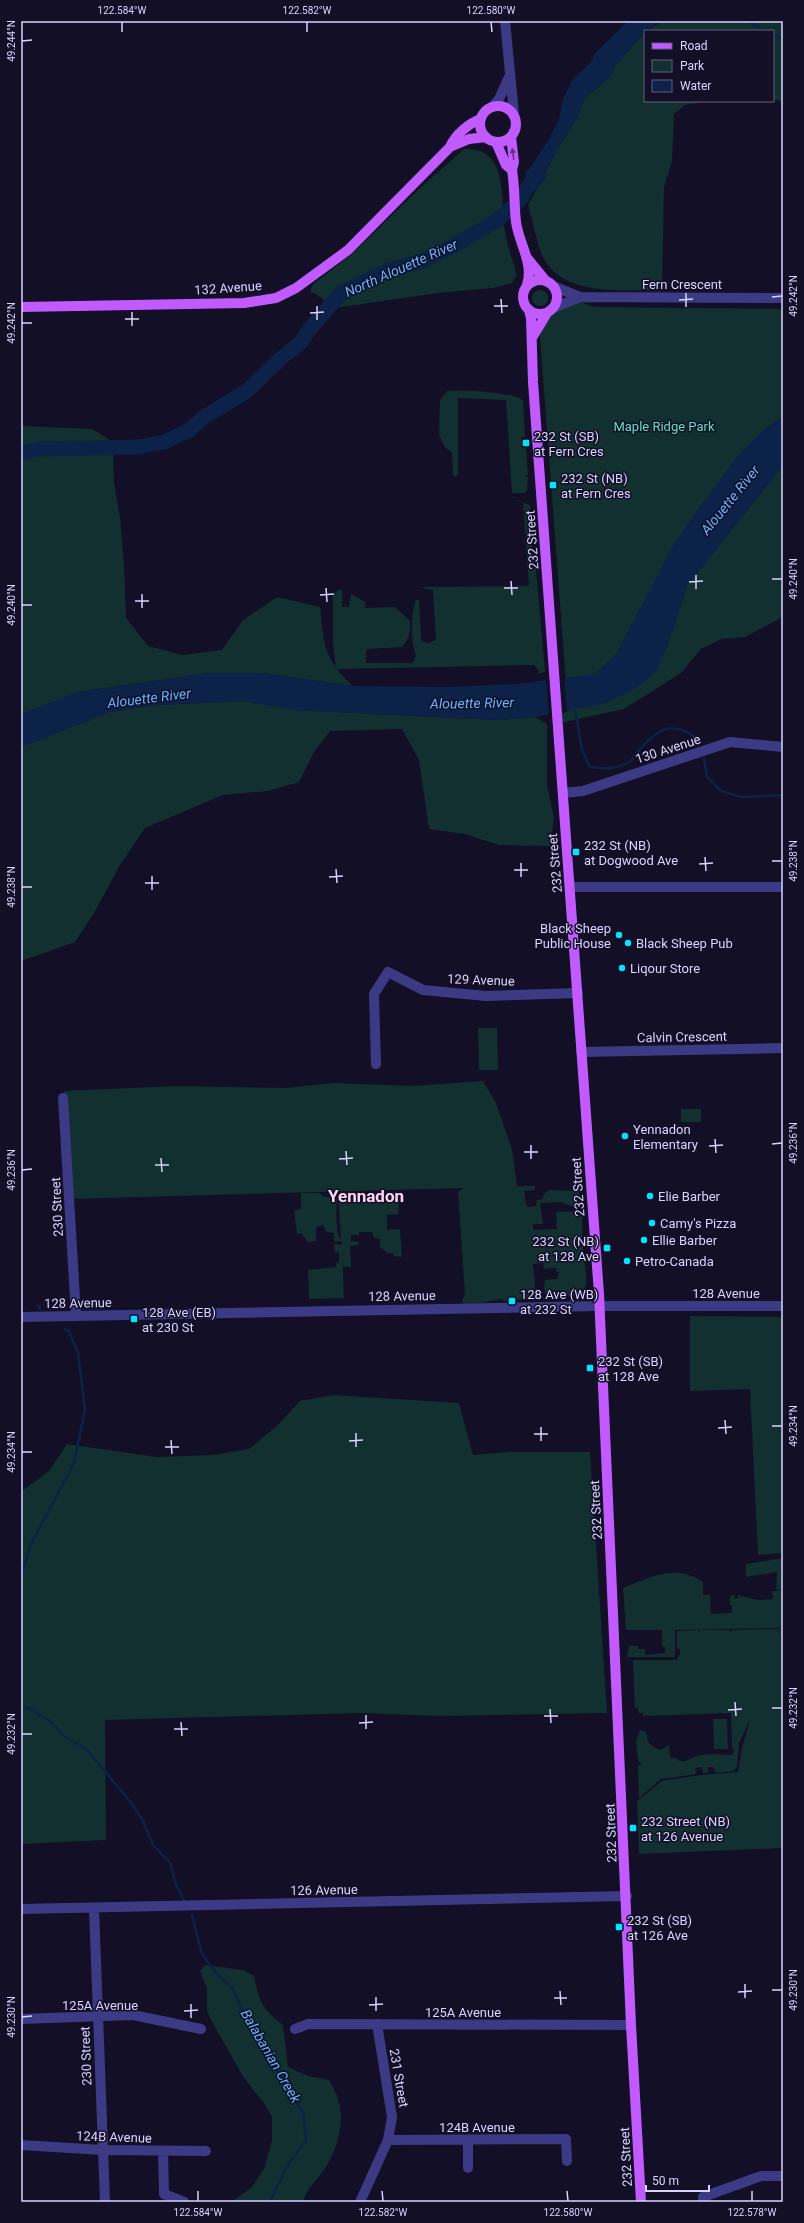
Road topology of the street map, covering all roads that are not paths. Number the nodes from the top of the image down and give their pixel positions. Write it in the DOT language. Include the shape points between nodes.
graph roads {
  1 [pos="506,21"];
  2 [pos="509,75"];
  3 [pos="492,107"];
  4 [pos="514,114"];
  5 [pos="480,119"];
  6 [pos="486,137"];
  7 [pos="511,137"];
  8 [pos="496,142"];
  9 [pos="450,147"];
  10 [pos="513,173"];
  11 [pos="527,258"];
  12 [pos="549,283"];
  13 [pos="527,285"];
  14 [pos="580,297"];
  15 [pos="783,298"];
  16 [pos="21,307"];
  17 [pos="528,310"];
  18 [pos="550,310"];
  19 [pos="532,338"];
  20 [pos="783,747"];
  21 [pos="563,793"];
  22 [pos="570,887"];
  23 [pos="783,887"];
  24 [pos="578,993"];
  25 [pos="783,1048"];
  26 [pos="581,1052"];
  27 [pos="376,1064"];
  28 [pos="63,1098"];
  29 [pos="600,1306"];
  30 [pos="783,1306"];
  31 [pos="76,1316"];
  32 [pos="21,1317"];
  33 [pos="627,1896"];
  34 [pos="94,1908"];
  35 [pos="21,1909"];
  36 [pos="98,2016"];
  37 [pos="21,2019"];
  38 [pos="378,2024"];
  39 [pos="631,2025"];
  40 [pos="201,2029"];
  41 [pos="295,2029"];
  42 [pos="388,2140"];
  43 [pos="468,2140"];
  44 [pos="21,2145"];
  45 [pos="103,2150"];
  46 [pos="163,2151"];
  47 [pos="206,2151"];
  48 [pos="567,2161"];
  49 [pos="468,2168"];
  50 [pos="783,2176"];
  51 [pos="703,2200"];
  52 [pos="105,2202"];
  53 [pos="184,2202"];
  54 [pos="360,2202"];
  55 [pos="641,2202"];
  1 -- 2 [label="street"];
  2 -- 3 [label="street"];
  2 -- 4 [label="street"];
  3 -- 4 [label="main road" via="504,107"];
  3 -- 5 [label="main road"];
  4 -- 7 [label="main road" via="516,126"];
  5 -- 6 [label="main road" via="481,131"];
  5 -- 9 [label="main road, 132 Avenue" via="454,138"];
  6 -- 8 [label="main road"];
  6 -- 9 [label="main road, 132 Avenue" via="469,139"];
  7 -- 8 [label="main road"];
  10 -- 7 [label="main road, one-way"];
  8 -- 10 [label="main road"];
  9 -- 16 [label="main road, 132 Avenue" via="348,250 296,288 276,298 244,303"];
  10 -- 11 [label="main road" via="517,227"];
  11 -- 12 [label="main road"];
  11 -- 13 [label="main road"];
  12 -- 13 [label="main road" via="538,280"];
  12 -- 14 [label="street, Fern Crescent"];
  12 -- 18 [label="main road" via="557,297"];
  13 -- 17 [label="main road" via="522,299"];
  14 -- 15 [label="street, Fern Crescent"];
  14 -- 18 [label="street, Fern Crescent"];
  17 -- 18 [label="main road" via="540,314"];
  17 -- 19 [label="main road, 232 Street"];
  18 -- 19 [label="main road"];
  19 -- 21 [label="main road, 232 Street"];
  20 -- 21 [label="street, 130 Avenue" via="730,742 583,791"];
  21 -- 22 [label="main road, 232 Street"];
  22 -- 23 [label="street"];
  22 -- 24 [label="main road, 232 Street"];
  24 -- 26 [label="main road, 232 Street"];
  24 -- 27 [label="street, 129 Avenue" via="486,996 423,990 388,972 374,994"];
  25 -- 26 [label="street, Calvin Crescent"];
  26 -- 29 [label="main road, 232 Street"];
  28 -- 31 [label="street, 230 Street"];
  29 -- 30 [label="street, 128 Avenue"];
  29 -- 31 [label="street, 128 Avenue"];
  29 -- 33 [label="main road, 232 Street"];
  31 -- 32 [label="street, 128 Avenue"];
  33 -- 34 [label="street, 126 Avenue"];
  33 -- 39 [label="main road, 232 Street"];
  34 -- 35 [label="street, 126 Avenue"];
  34 -- 36 [label="street, 230 Street"];
  36 -- 37 [label="street, 125A Avenue"];
  36 -- 40 [label="street, 125A Avenue" via="133,2015"];
  36 -- 45 [label="street, 230 Street"];
  38 -- 39 [label="street, 125A Avenue"];
  38 -- 41 [label="street, 125A Avenue" via="308,2024"];
  38 -- 42 [label="street, 231 Street" via="392,2111"];
  39 -- 55 [label="main road, 232 Street"];
  42 -- 43 [label="street, 124B Avenue"];
  42 -- 54 [label="street, 231 Street"];
  43 -- 48 [label="street, 124B Avenue" via="566,2139"];
  43 -- 49 [label="street"];
  44 -- 45 [label="street, 124B Avenue"];
  45 -- 46 [label="street, 124B Avenue"];
  45 -- 52 [label="street, 230 Street"];
  46 -- 47 [label="street, 124B Avenue"];
  46 -- 53 [label="street" via="164,2194"];
  50 -- 51 [label="street" via="761,2176"];
}
